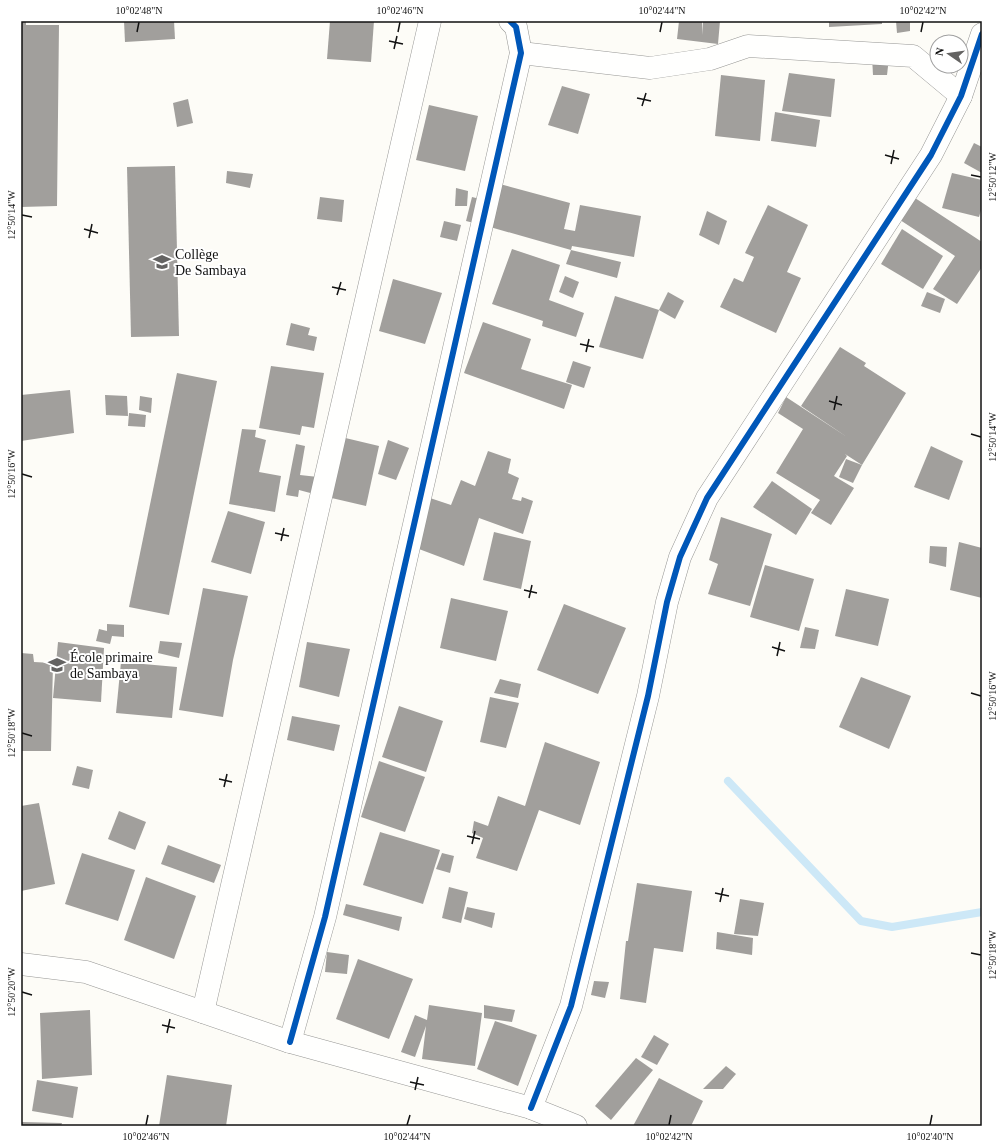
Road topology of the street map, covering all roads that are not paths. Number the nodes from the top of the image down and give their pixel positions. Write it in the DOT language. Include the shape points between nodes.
graph roads {
  1 [pos="430,21"];
  2 [pos="510,21"];
  3 [pos="982,34"];
  4 [pos="521,53"];
  5 [pos="961,96"];
  6 [pos="21,964"];
  7 [pos="203,1012"];
  8 [pos="290,1042"];
  9 [pos="532,1108"];
  10 [pos="576,1126"];
  1 -- 7 [label="street"];
  2 -- 4 [label="street" via="516,27"];
  3 -- 5 [label="street"];
  4 -- 5 [label="street" via="650,68 710,59 748,46 913,56"];
  4 -- 8 [label="street" via="327,910"];
  5 -- 9 [label="street" via="931,155 707,498 680,557 571,1006"];
  6 -- 7 [label="street" via="86,972"];
  7 -- 8 [label="street"];
  8 -- 9 [label="street"];
  9 -- 10 [label="street"];
}
